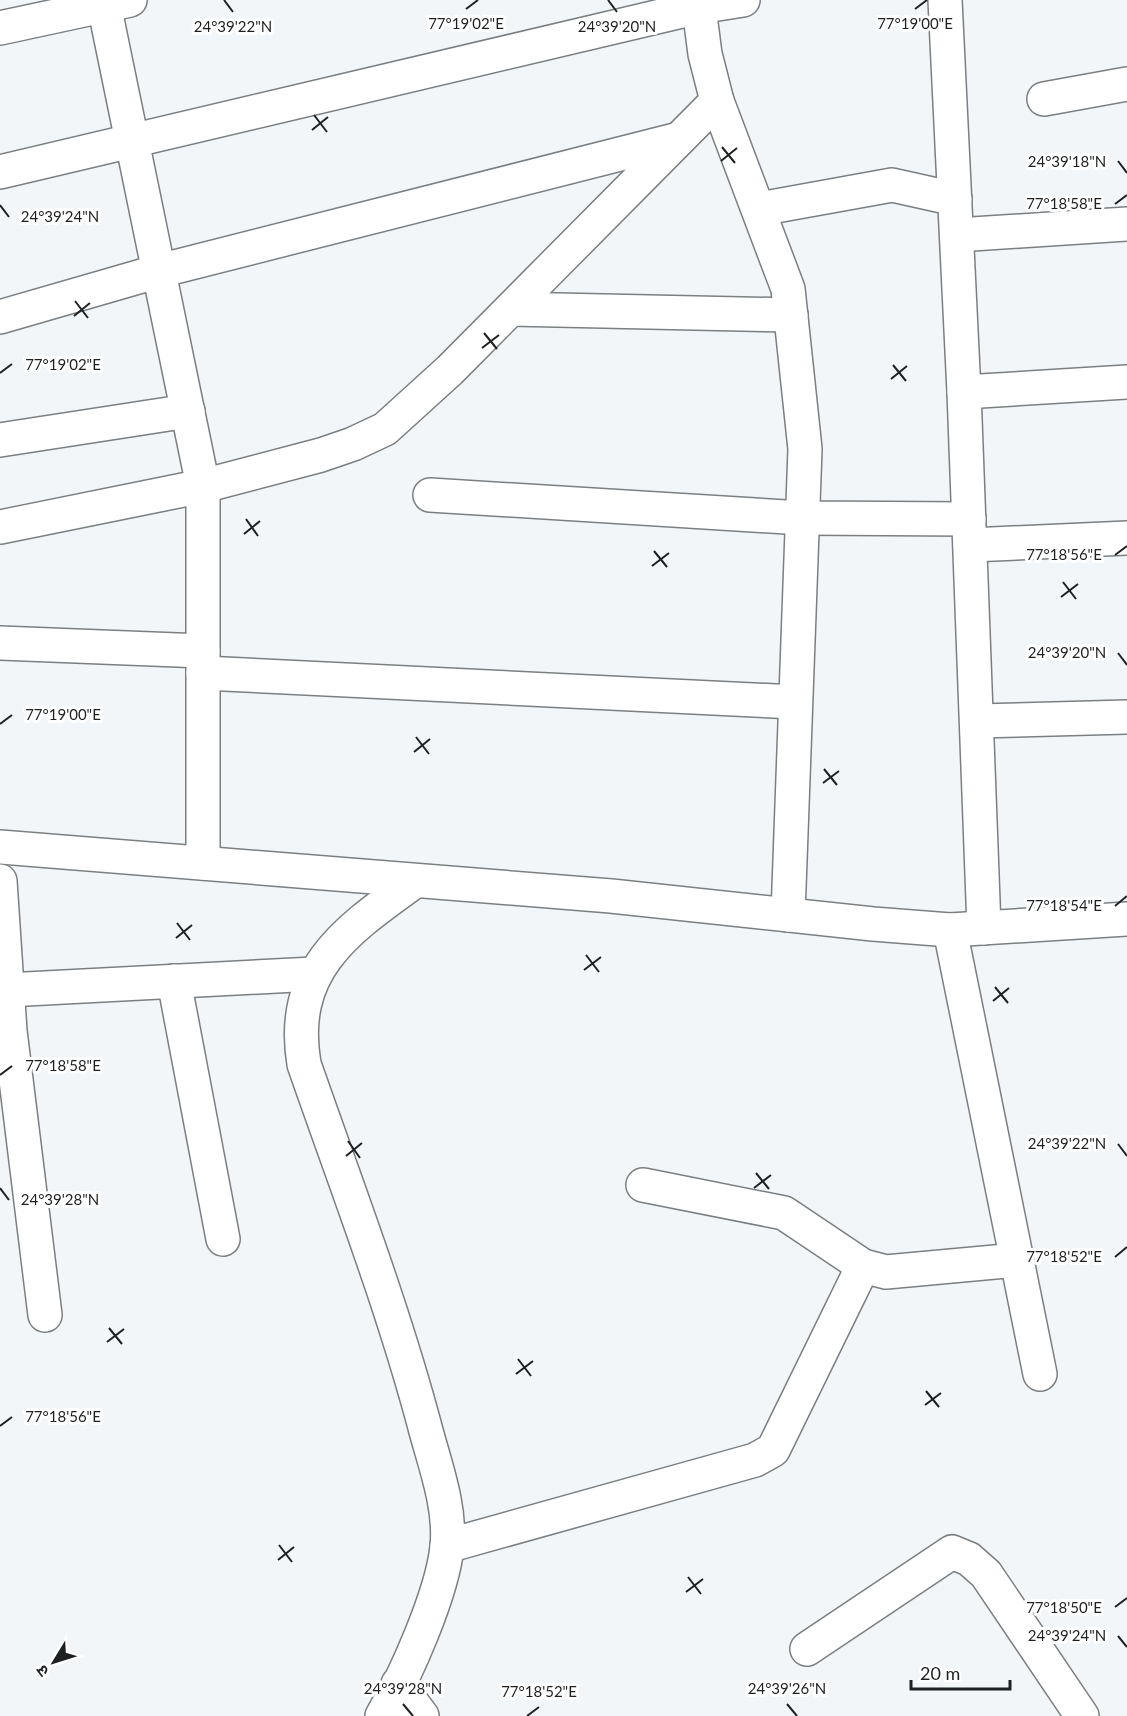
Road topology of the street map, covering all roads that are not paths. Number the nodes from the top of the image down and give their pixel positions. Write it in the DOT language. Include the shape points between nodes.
graph roads {
  1 [pos="743,0"];
  2 [pos="945,0"];
  3 [pos="112,2"];
  4 [pos="699,4"];
  5 [pos="0,28"];
  6 [pos="1127,84"];
  7 [pos="1044,99"];
  8 [pos="717,101"];
  9 [pos="132,139"];
  10 [pos="680,139"];
  11 [pos="0,172"];
  12 [pos="955,199"];
  13 [pos="759,208"];
  14 [pos="1127,224"];
  15 [pos="957,235"];
  16 [pos="159,271"];
  17 [pos="511,309"];
  18 [pos="791,315"];
  19 [pos="0,317"];
  20 [pos="1127,382"];
  21 [pos="964,392"];
  22 [pos="188,411"];
  23 [pos="0,440"];
  24 [pos="203,486"];
  25 [pos="430,495"];
  26 [pos="802,518"];
  27 [pos="0,526"];
  28 [pos="969,532"];
  29 [pos="1127,538"];
  30 [pos="0,643"];
  31 [pos="203,662"];
  32 [pos="795,702"];
  33 [pos="1127,717"];
  34 [pos="976,721"];
  35 [pos="0,847"];
  36 [pos="203,863"];
  37 [pos="415,880"];
  38 [pos="0,881"];
  39 [pos="788,915"];
  40 [pos="1127,920"];
  41 [pos="984,927"];
  42 [pos="950,930"];
  43 [pos="314,974"];
  44 [pos="174,981"];
  45 [pos="7,990"];
  46 [pos="9,1105"];
  47 [pos="643,1185"];
  48 [pos="223,1239"];
  49 [pos="1017,1260"];
  50 [pos="863,1266"];
  51 [pos="45,1315"];
  52 [pos="1040,1374"];
  53 [pos="447,1546"];
  54 [pos="807,1649"];
  55 [pos="398,1684"];
  56 [pos="1072,1712"];
  57 [pos="382,1716"];
  58 [pos="422,1716"];
  1 -- 4 [label="street"];
  2 -- 12 [label="street"];
  3 -- 5 [label="street"];
  3 -- 9 [label="street"];
  4 -- 8 [label="street" via="705,54"];
  4 -- 9 [label="street"];
  6 -- 7 [label="street"];
  8 -- 10 [label="street"];
  8 -- 13 [label="street"];
  9 -- 11 [label="street"];
  9 -- 16 [label="street"];
  10 -- 16 [label="street"];
  10 -- 17 [label="street"];
  12 -- 13 [label="street" via="891,185"];
  12 -- 15 [label="street"];
  13 -- 18 [label="street" via="788,289"];
  14 -- 15 [label="street"];
  15 -- 21 [label="street"];
  16 -- 19 [label="street"];
  16 -- 22 [label="street"];
  17 -- 18 [label="street"];
  17 -- 24 [label="street" via="385,429 321,455"];
  18 -- 26 [label="street" via="805,449"];
  20 -- 21 [label="street"];
  21 -- 28 [label="street"];
  22 -- 23 [label="street"];
  22 -- 24 [label="street"];
  24 -- 27 [label="street"];
  24 -- 31 [label="street"];
  25 -- 26 [label="street"];
  26 -- 28 [label="street"];
  26 -- 32 [label="street"];
  28 -- 29 [label="street"];
  28 -- 34 [label="street"];
  30 -- 31 [label="street"];
  31 -- 32 [label="street"];
  31 -- 36 [label="street"];
  32 -- 39 [label="street"];
  33 -- 34 [label="street"];
  34 -- 41 [label="street"];
  35 -- 36 [label="street"];
  36 -- 37 [label="street"];
  37 -- 39 [label="street"];
  37 -- 43 [label="street" via="353,926"];
  38 -- 45 [label="street"];
  39 -- 42 [label="street"];
  40 -- 41 [label="street"];
  41 -- 42 [label="street"];
  42 -- 49 [label="street"];
  43 -- 44 [label="street"];
  43 -- 53 [label="street" via="301,1015 304,1064 409,1366 442,1489"];
  44 -- 45 [label="street"];
  44 -- 48 [label="street"];
  45 -- 46 [label="street"];
  46 -- 51 [label="street"];
  47 -- 50 [label="street" via="784,1213"];
  49 -- 50 [label="street" via="886,1272"];
  49 -- 52 [label="street"];
  50 -- 53 [label="street" via="773,1450 754,1460"];
  53 -- 55 [label="street" via="441,1576"];
  54 -- 56 [label="street" via="952,1552 969,1559 986,1574"];
  55 -- 57 [label="street"];
  55 -- 58 [label="street"];
}
